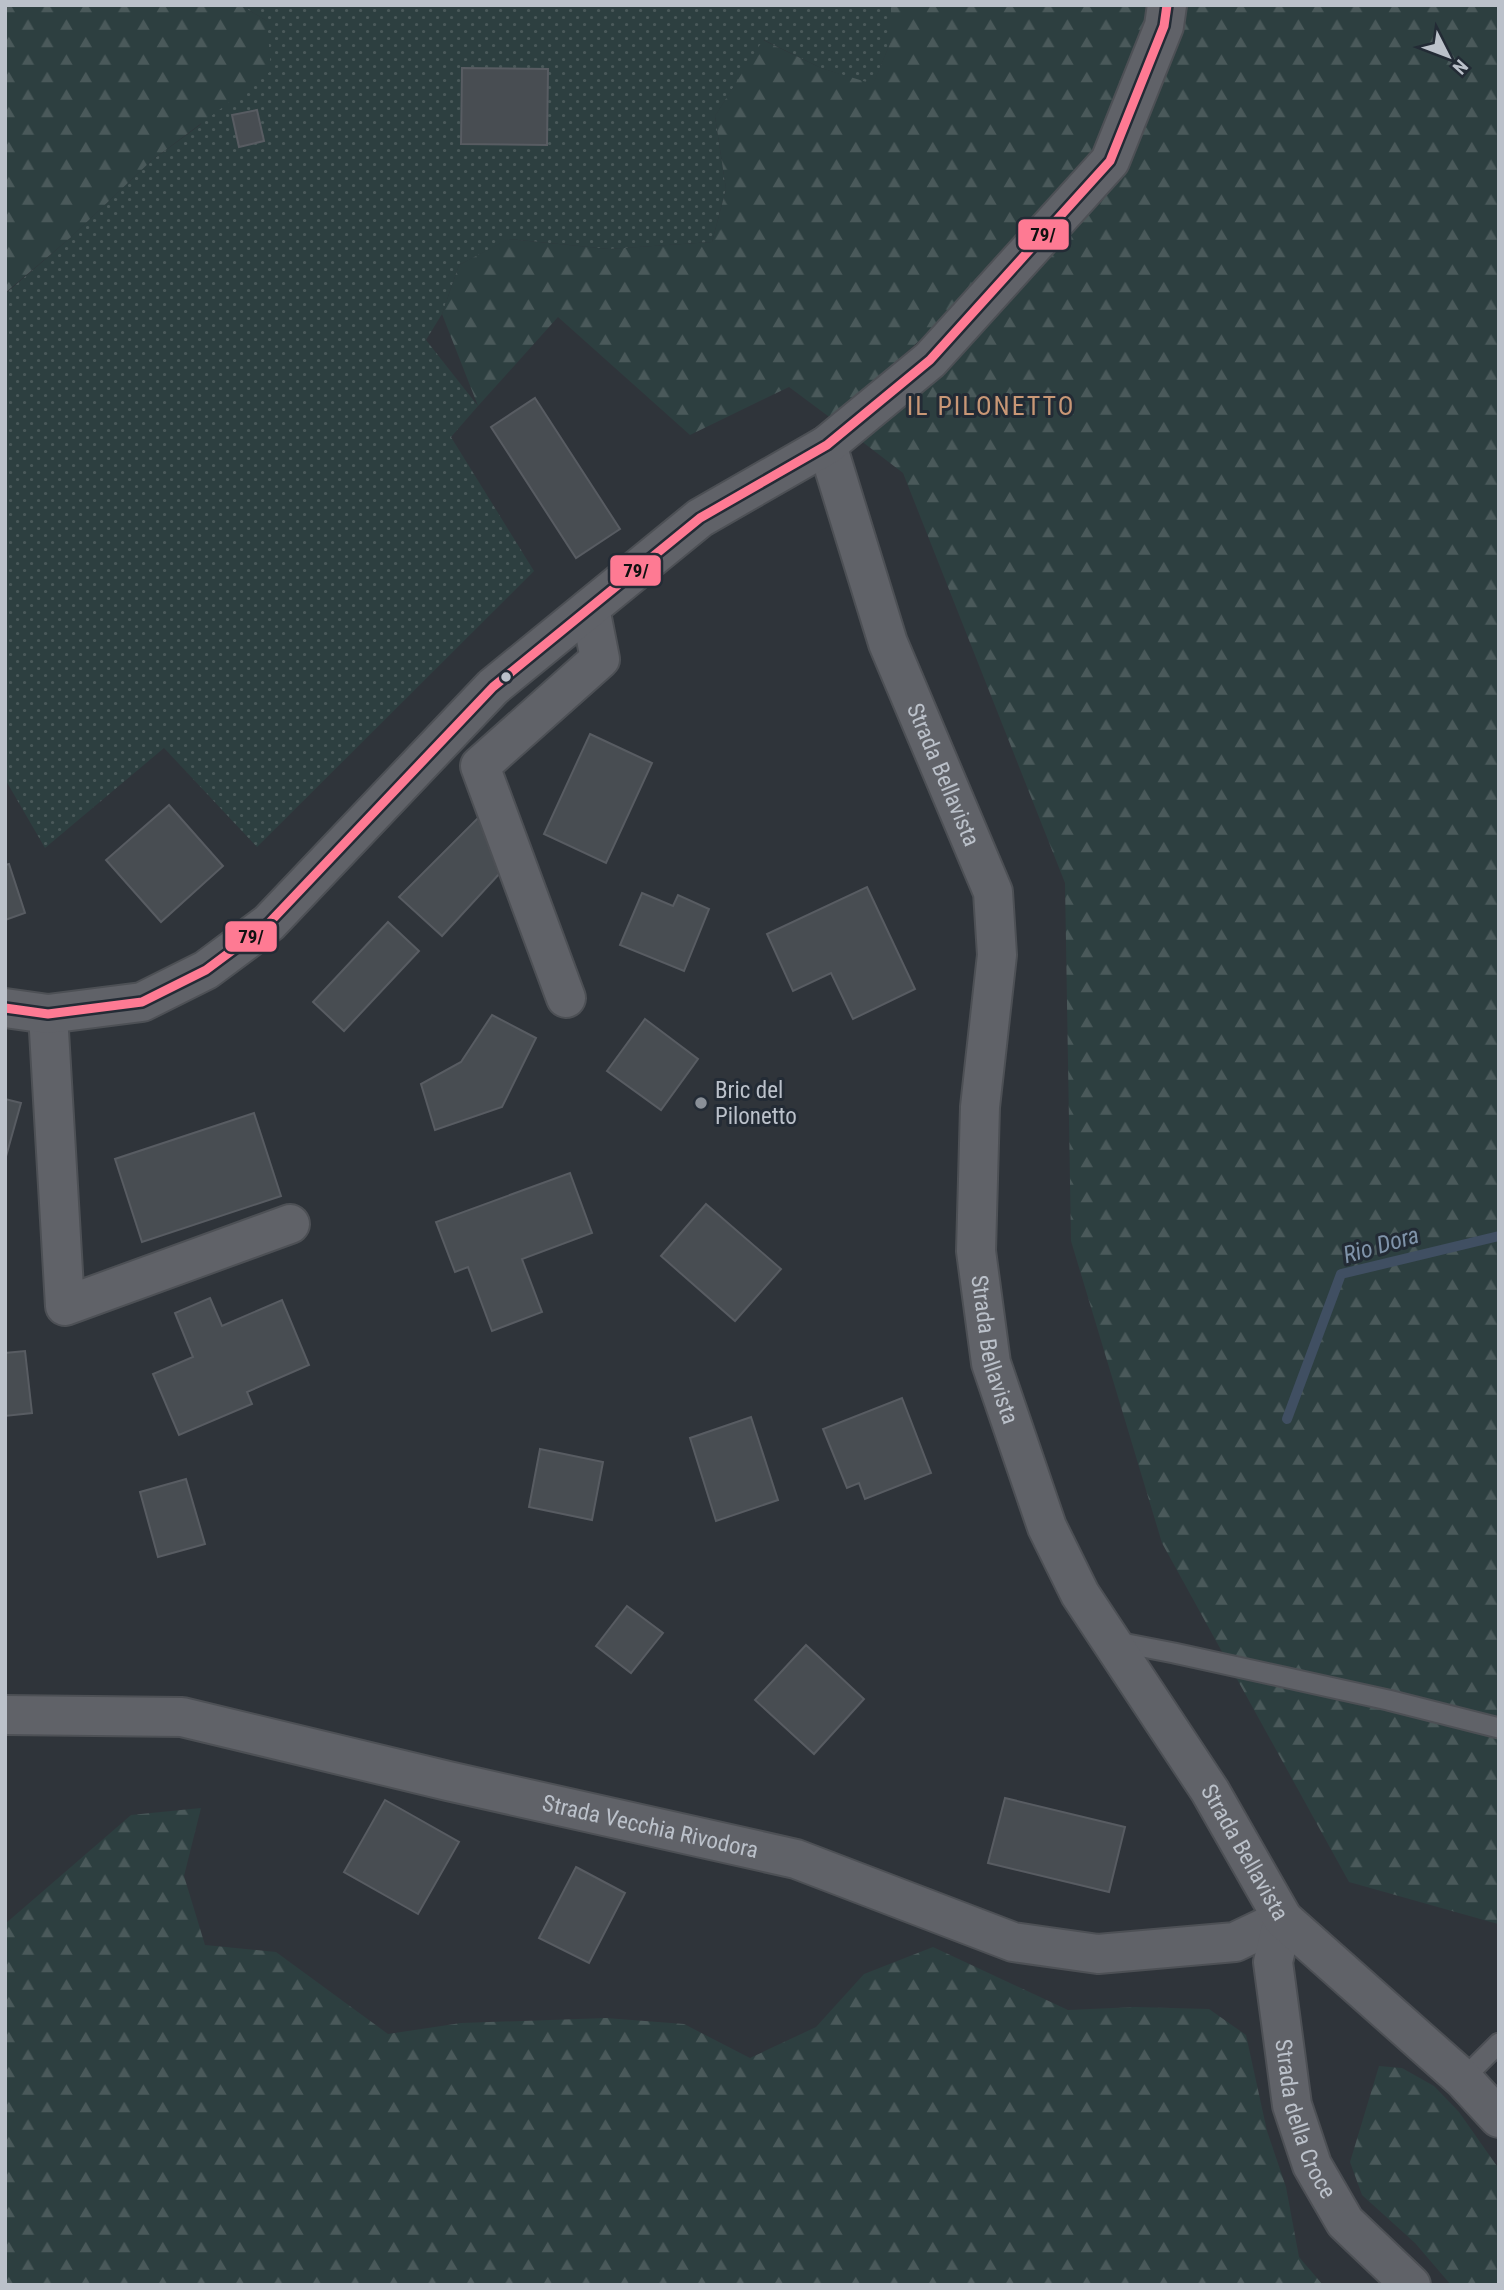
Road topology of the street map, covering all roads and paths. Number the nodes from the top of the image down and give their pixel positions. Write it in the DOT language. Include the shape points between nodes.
graph roads {
  1 [pos="1167,5"];
  2 [pos="827,445"];
  3 [pos="590,608"];
  4 [pos="566,998"];
  5 [pos="5,1008"];
  6 [pos="48,1014"];
  7 [pos="290,1224"];
  8 [pos="1111,1641"];
  9 [pos="5,1715"];
  10 [pos="1499,1728"];
  11 [pos="1283,1919"];
  12 [pos="1499,2043"];
  13 [pos="1463,2079"];
  14 [pos="1499,2118"];
  15 [pos="1411,2285"];
  1 -- 2 [label="street" via="1164,26 1110,161 930,360"];
  2 -- 3 [label="street" via="701,517"];
  2 -- 8 [label="street, Strada Bellavista" via="888,643 993,892 997,955 980,1107 975,1251 991,1363 1047,1527 1080,1594"];
  3 -- 4 [label="street" via="600,659 480,766"];
  3 -- 6 [label="street" via="493,687 269,923 206,970 142,1003"];
  5 -- 6 [label="street"];
  6 -- 7 [label="street" via="65,1306"];
  8 -- 10 [label="lane"];
  8 -- 11 [label="street, Strada Bellavista" via="1210,1791"];
  9 -- 11 [label="street, Strada Vecchia Rivodora" via="182,1717 796,1859 1013,1941 1098,1954 1235,1942"];
  11 -- 13 [label="street, Strada Bellavista"];
  11 -- 15 [label="street, Strada della Croce" via="1273,1962 1292,2105 1312,2165 1345,2222"];
  12 -- 13 [label="lane"];
  13 -- 14 [label="street, Strada Bellavista"];
}
